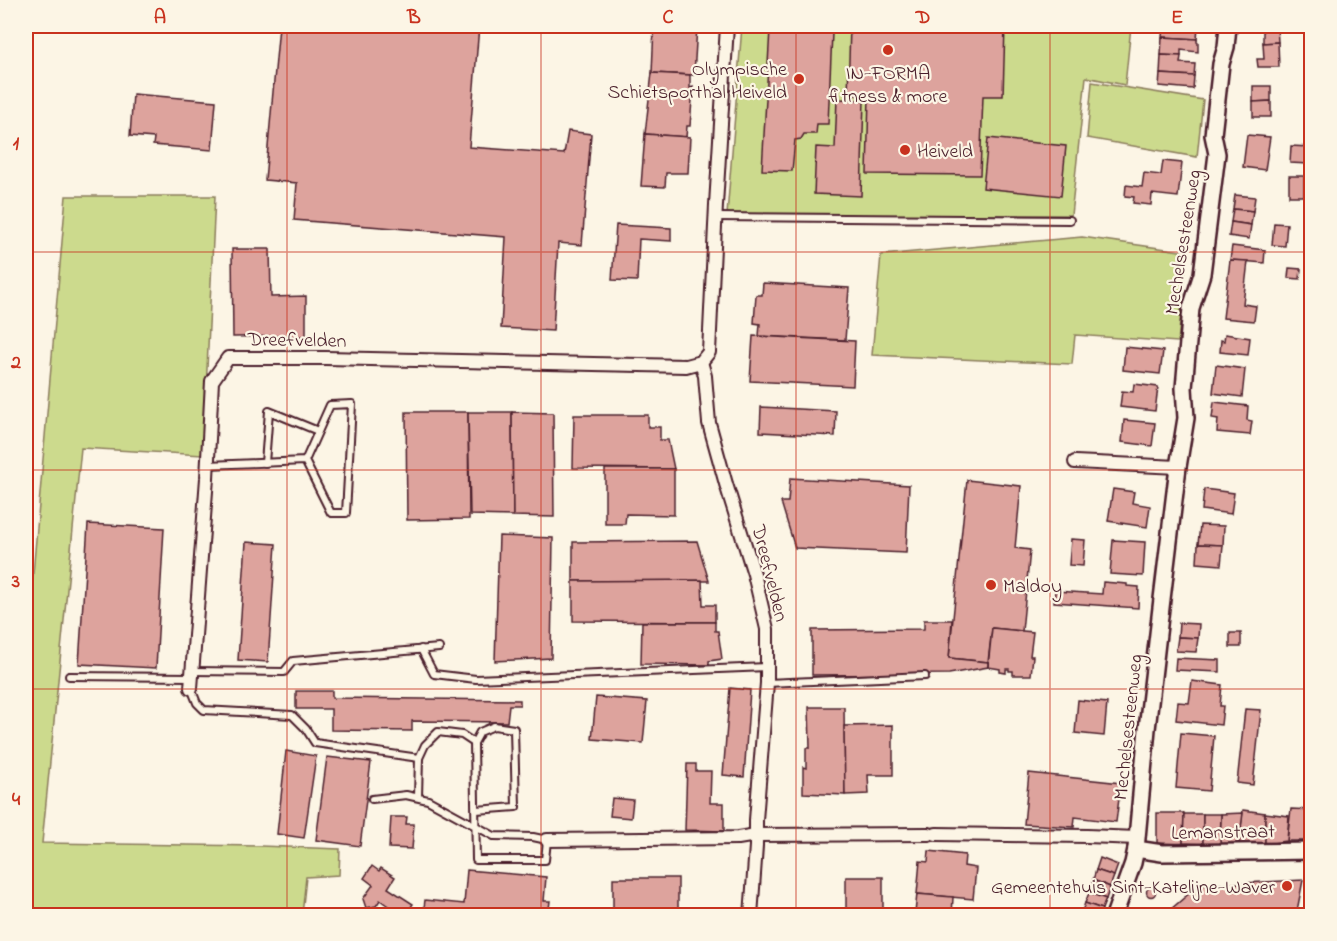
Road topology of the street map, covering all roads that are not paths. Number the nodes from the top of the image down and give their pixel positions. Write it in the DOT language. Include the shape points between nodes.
graph roads {
  1 [pos="727,26"];
  2 [pos="1228,26"];
  3 [pos="715,218"];
  4 [pos="1070,220"];
  5 [pos="700,362"];
  6 [pos="318,431"];
  7 [pos="304,461"];
  8 [pos="1075,462"];
  9 [pos="265,463"];
  10 [pos="208,465"];
  11 [pos="1178,467"];
  12 [pos="439,648"];
  13 [pos="421,650"];
  14 [pos="767,667"];
  15 [pos="69,676"];
  16 [pos="925,676"];
  17 [pos="192,679"];
  18 [pos="767,683"];
  19 [pos="474,743"];
  20 [pos="419,758"];
  21 [pos="418,797"];
  22 [pos="372,799"];
  23 [pos="476,810"];
  24 [pos="476,825"];
  25 [pos="756,835"];
  26 [pos="547,840"];
  27 [pos="1136,844"];
  28 [pos="1311,851"];
  29 [pos="751,915"];
  30 [pos="1114,915"];
  1 -- 3 [label="street"];
  2 -- 11 [label="street, Mechelsesteenweg" via="1213,135 1216,154 1202,273 1191,308 1184,388 1186,418"];
  3 -- 4 [label="lane"];
  3 -- 5 [label="street" via="709,352"];
  5 -- 10 [label="street, Dreefvelden" via="686,366 228,358 212,381"];
  5 -- 14 [label="street, Dreefvelden" via="712,435 762,603"];
  6 -- 7 [label="lane"];
  6 -- 7 [label="lane" via="330,405 352,404 346,513 331,513"];
  6 -- 9 [label="lane" via="269,411"];
  7 -- 9 [label="lane"];
  8 -- 11 [label="street"];
  9 -- 10 [label="lane"];
  10 -- 17 [label="street, Dreefvelden"];
  11 -- 27 [label="street, Mechelsesteenweg"];
  12 -- 13 [label="lane"];
  13 -- 14 [label="lane" via="434,674 476,679"];
  13 -- 17 [label="lane" via="293,660 284,672"];
  14 -- 18 [label="street, Dreefvelden"];
  15 -- 17 [label="lane"];
  16 -- 18 [label="lane"];
  17 -- 20 [label="lane" via="197,703 204,710 292,715 315,743"];
  18 -- 25 [label="street, Dreefvelden"];
  19 -- 20 [label="lane" via="462,735 438,732"];
  19 -- 23 [label="lane"];
  19 -- 23 [label="lane" via="480,732 494,726 514,729 516,807"];
  20 -- 21 [label="lane"];
  21 -- 22 [label="lane"];
  21 -- 24 [label="lane"];
  23 -- 24 [label="lane"];
  24 -- 26 [label="lane" via="494,836"];
  24 -- 26 [label="lane" via="476,860 544,860"];
  25 -- 26 [label="street"];
  25 -- 27 [label="street" via="1088,836"];
  25 -- 29 [label="street, Dreefvelden"];
  27 -- 28 [label="street, Lemanstraat" via="1162,853"];
  27 -- 30 [label="street, Mechelsesteenweg"];
}
